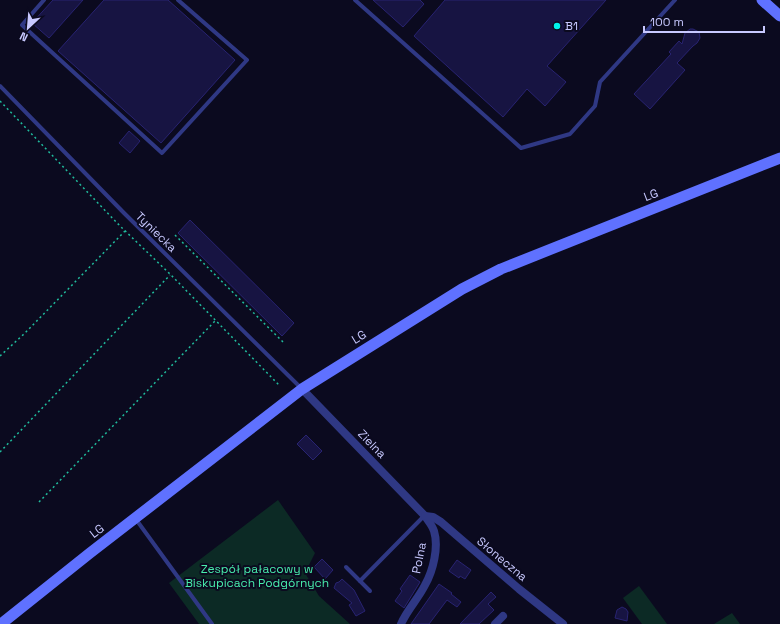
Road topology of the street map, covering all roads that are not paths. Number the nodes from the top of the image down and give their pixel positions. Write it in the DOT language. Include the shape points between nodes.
graph roads {
  1 [pos="44,0"];
  2 [pos="178,0"];
  3 [pos="355,0"];
  4 [pos="675,0"];
  5 [pos="762,0"];
  6 [pos="780,16"];
  7 [pos="0,86"];
  8 [pos="780,158"];
  9 [pos="302,389"];
  10 [pos="425,516"];
  11 [pos="135,518"];
  12 [pos="346,567"];
  13 [pos="360,581"];
  14 [pos="370,591"];
  15 [pos="503,616"];
  16 [pos="2,624"];
  17 [pos="212,624"];
  18 [pos="401,624"];
  19 [pos="495,624"];
  20 [pos="563,624"];
  1 -- 2 [label="lane" via="22,25 162,153 247,60"];
  3 -- 4 [label="lane" via="521,148 570,134 595,106 600,82"];
  5 -- 6 [label="main road"];
  7 -- 9 [label="lane, Tyniecka"];
  8 -- 9 [label="main road, LG" via="501,269 462,289"];
  9 -- 10 [label="street, Zielna"];
  9 -- 11 [label="main road, LG"];
  10 -- 13 [label="lane"];
  10 -- 18 [label="street, Polna" via="435,538 433,563 425,585"];
  10 -- 20 [label="street, Słoneczna" via="441,522"];
  11 -- 16 [label="main road, LG"];
  11 -- 17 [label="lane"];
  12 -- 13 [label="lane"];
  13 -- 14 [label="lane"];
  15 -- 19 [label="street"];
}
